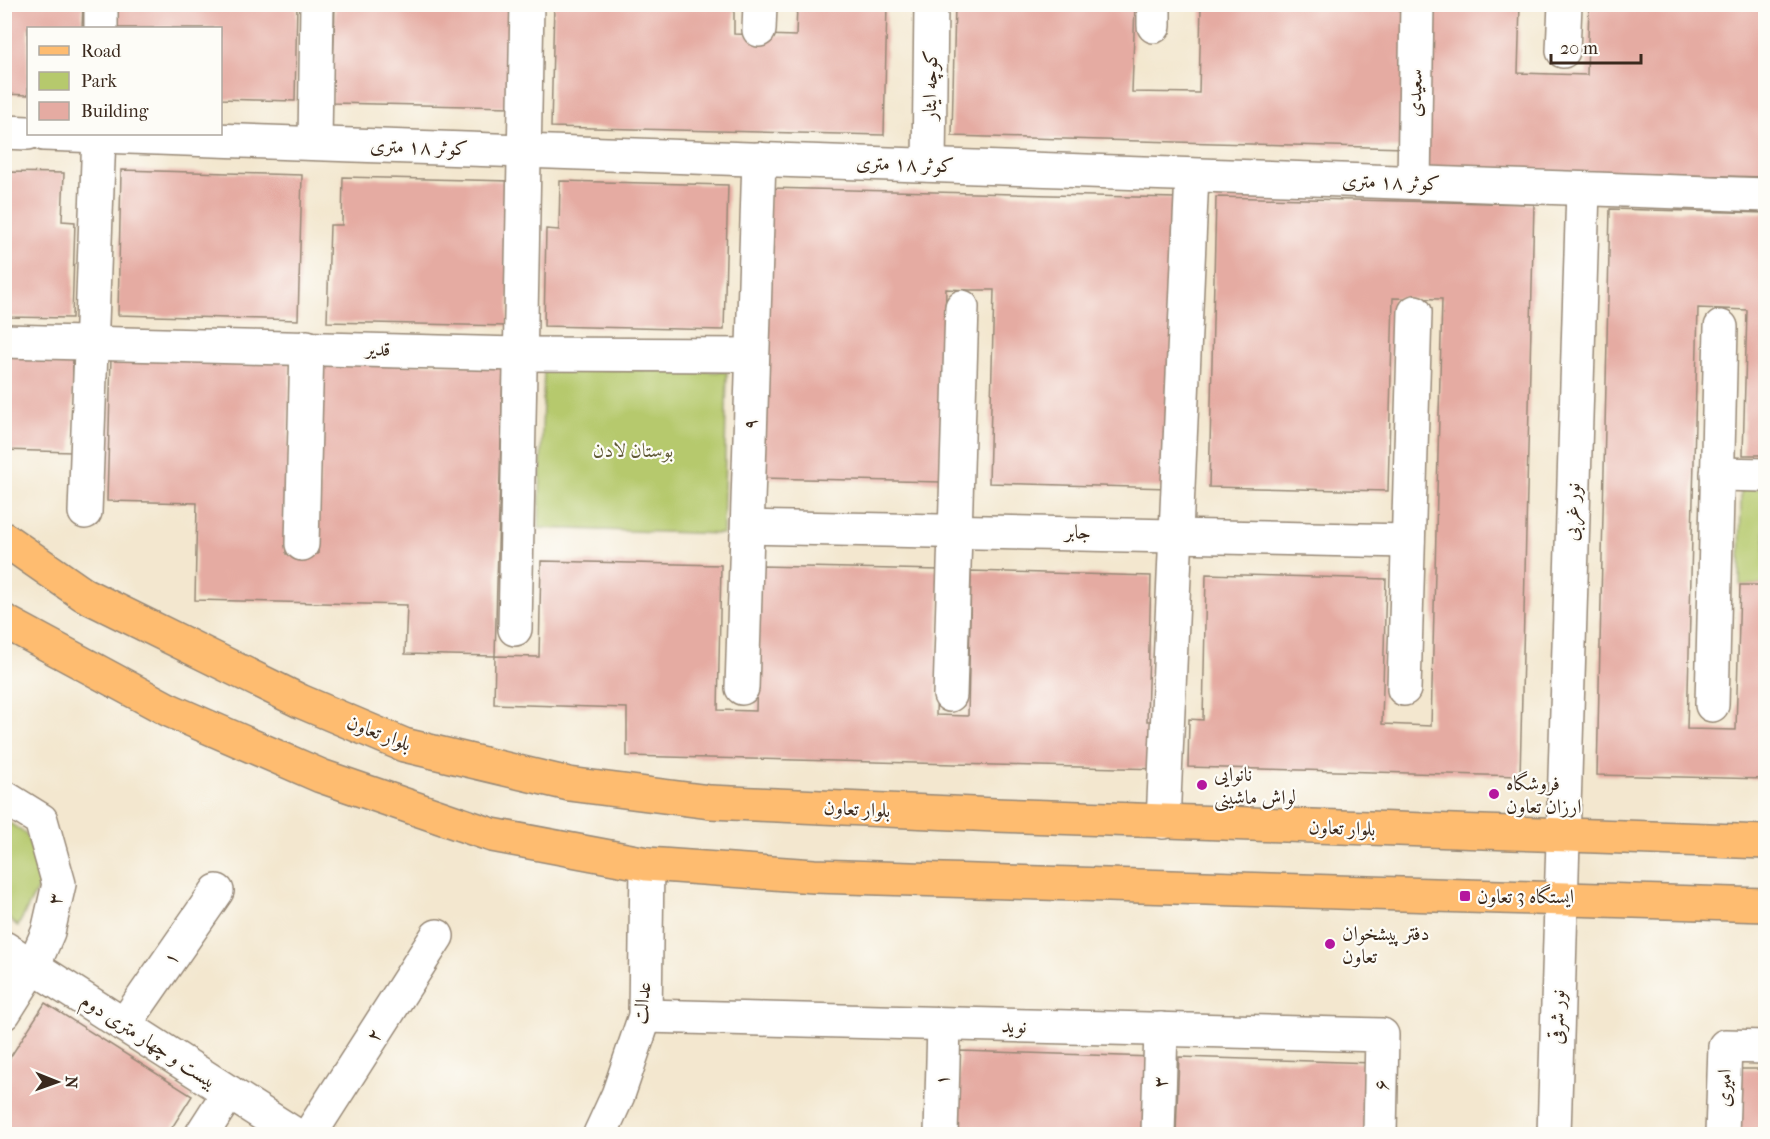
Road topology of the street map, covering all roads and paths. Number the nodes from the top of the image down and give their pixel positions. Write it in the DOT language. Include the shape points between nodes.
graph roads {
  1 [pos="101,4"];
  2 [pos="317,4"];
  3 [pos="527,4"];
  4 [pos="931,4"];
  5 [pos="1417,4"];
  6 [pos="1565,4"];
  7 [pos="101,27"];
  8 [pos="1563,51"];
  9 [pos="4,132"];
  10 [pos="27,133"];
  11 [pos="99,135"];
  12 [pos="123,135"];
  13 [pos="315,143"];
  14 [pos="524,151"];
  15 [pos="759,159"];
  16 [pos="929,165"];
  17 [pos="1192,175"];
  18 [pos="1414,182"];
  19 [pos="1583,189"];
  20 [pos="1766,195"];
  21 [pos="962,307"];
  22 [pos="1415,312"];
  23 [pos="1721,327"];
  24 [pos="4,342"];
  25 [pos="92,343"];
  26 [pos="307,347"];
  27 [pos="521,354"];
  28 [pos="752,355"];
  29 [pos="1717,474"];
  30 [pos="1766,475"];
  31 [pos="85,512"];
  32 [pos="748,527"];
  33 [pos="955,530"];
  34 [pos="1178,534"];
  35 [pos="4,539"];
  36 [pos="1408,541"];
  37 [pos="302,544"];
  38 [pos="4,621"];
  39 [pos="515,629"];
  40 [pos="742,688"];
  41 [pos="1404,689"];
  42 [pos="950,695"];
  43 [pos="1712,705"];
  44 [pos="4,797"];
  45 [pos="1163,822"];
  46 [pos="1562,836"];
  47 [pos="1766,842"];
  48 [pos="647,864"];
  49 [pos="217,891"];
  50 [pos="1560,899"];
  51 [pos="1766,904"];
  52 [pos="437,936"];
  53 [pos="4,948"];
  54 [pos="33,967"];
  55 [pos="4,1013"];
  56 [pos="645,1016"];
  57 [pos="124,1025"];
  58 [pos="944,1025"];
  59 [pos="1161,1029"];
  60 [pos="1382,1035"];
  61 [pos="1766,1047"];
  62 [pos="229,1092"];
  63 [pos="202,1134"];
  64 [pos="294,1134"];
  65 [pos="310,1134"];
  66 [pos="600,1134"];
  67 [pos="941,1134"];
  68 [pos="1158,1134"];
  69 [pos="1380,1134"];
  70 [pos="1554,1134"];
  71 [pos="1722,1134"];
  1 -- 7 [label="street"];
  2 -- 13 [label="street"];
  3 -- 14 [label="street"];
  4 -- 16 [label="street, کوچه ایثار"];
  5 -- 18 [label="street, سعیدی"];
  6 -- 8 [label="street"];
  9 -- 10 [label="street"];
  11 -- 25 [label="street"];
  12 -- 13 [label="street, کوثر ۱۸ متری"];
  13 -- 14 [label="street, کوثر ۱۸ متری"];
  14 -- 15 [label="street, کوثر ۱۸ متری"];
  14 -- 27 [label="street"];
  15 -- 16 [label="street, کوثر ۱۸ متری"];
  15 -- 28 [label="street, ۹"];
  16 -- 17 [label="street, کوثر ۱۸ متری"];
  17 -- 18 [label="street, کوثر ۱۸ متری"];
  17 -- 34 [label="street"];
  18 -- 19 [label="street, کوثر ۱۸ متری"];
  19 -- 20 [label="street, کوثر ۱۸ متری"];
  19 -- 46 [label="street, نور غربی"];
  21 -- 33 [label="street"];
  22 -- 36 [label="street"];
  23 -- 29 [label="street"];
  24 -- 25 [label="street, قدیر"];
  25 -- 26 [label="street, قدیر"];
  25 -- 31 [label="street"];
  26 -- 27 [label="street, قدیر"];
  26 -- 37 [label="street"];
  27 -- 28 [label="street, قدیر"];
  27 -- 39 [label="street"];
  28 -- 32 [label="street, ۹"];
  29 -- 30 [label="street"];
  29 -- 43 [label="street"];
  32 -- 33 [label="street, جابر"];
  32 -- 40 [label="street, ۹"];
  33 -- 34 [label="street, جابر"];
  33 -- 42 [label="street"];
  34 -- 36 [label="street, جابر"];
  34 -- 45 [label="street"];
  35 -- 45 [label="main road, بلوار تعاون" via="83,594 300,701 415,748 569,783 710,802"];
  36 -- 41 [label="street"];
  38 -- 48 [label="main road" via="169,710 321,776 492,835"];
  44 -- 54 [label="street, ۳" via="41,820 59,884 48,932"];
  45 -- 46 [label="main road, بلوار تعاون"];
  46 -- 47 [label="main road, بلوار تعاون"];
  46 -- 50 [label="street, نور غربی"];
  48 -- 50 [label="main road" via="814,876"];
  48 -- 56 [label="street, عدالت"];
  49 -- 57 [label="street, ۱"];
  50 -- 51 [label="main road"];
  50 -- 70 [label="street, نور شرقی"];
  52 -- 65 [label="street, ۲"];
  53 -- 54 [label="street, بیست و چهار متری دوم"];
  54 -- 55 [label="street, ۳"];
  54 -- 57 [label="street, بیست و چهار متری دوم"];
  56 -- 58 [label="street, نوید"];
  56 -- 66 [label="street, عدالت"];
  57 -- 62 [label="street, بیست و چهار متری دوم"];
  58 -- 59 [label="street, نوید"];
  58 -- 67 [label="street, ۱"];
  59 -- 60 [label="street, نوید"];
  59 -- 68 [label="street, ۳"];
  60 -- 69 [label="street, ۶"];
  61 -- 71 [label="street, امیری" via="1725,1046"];
  62 -- 63 [label="street"];
  62 -- 64 [label="street, بیست و چهار متری دوم"];
}
